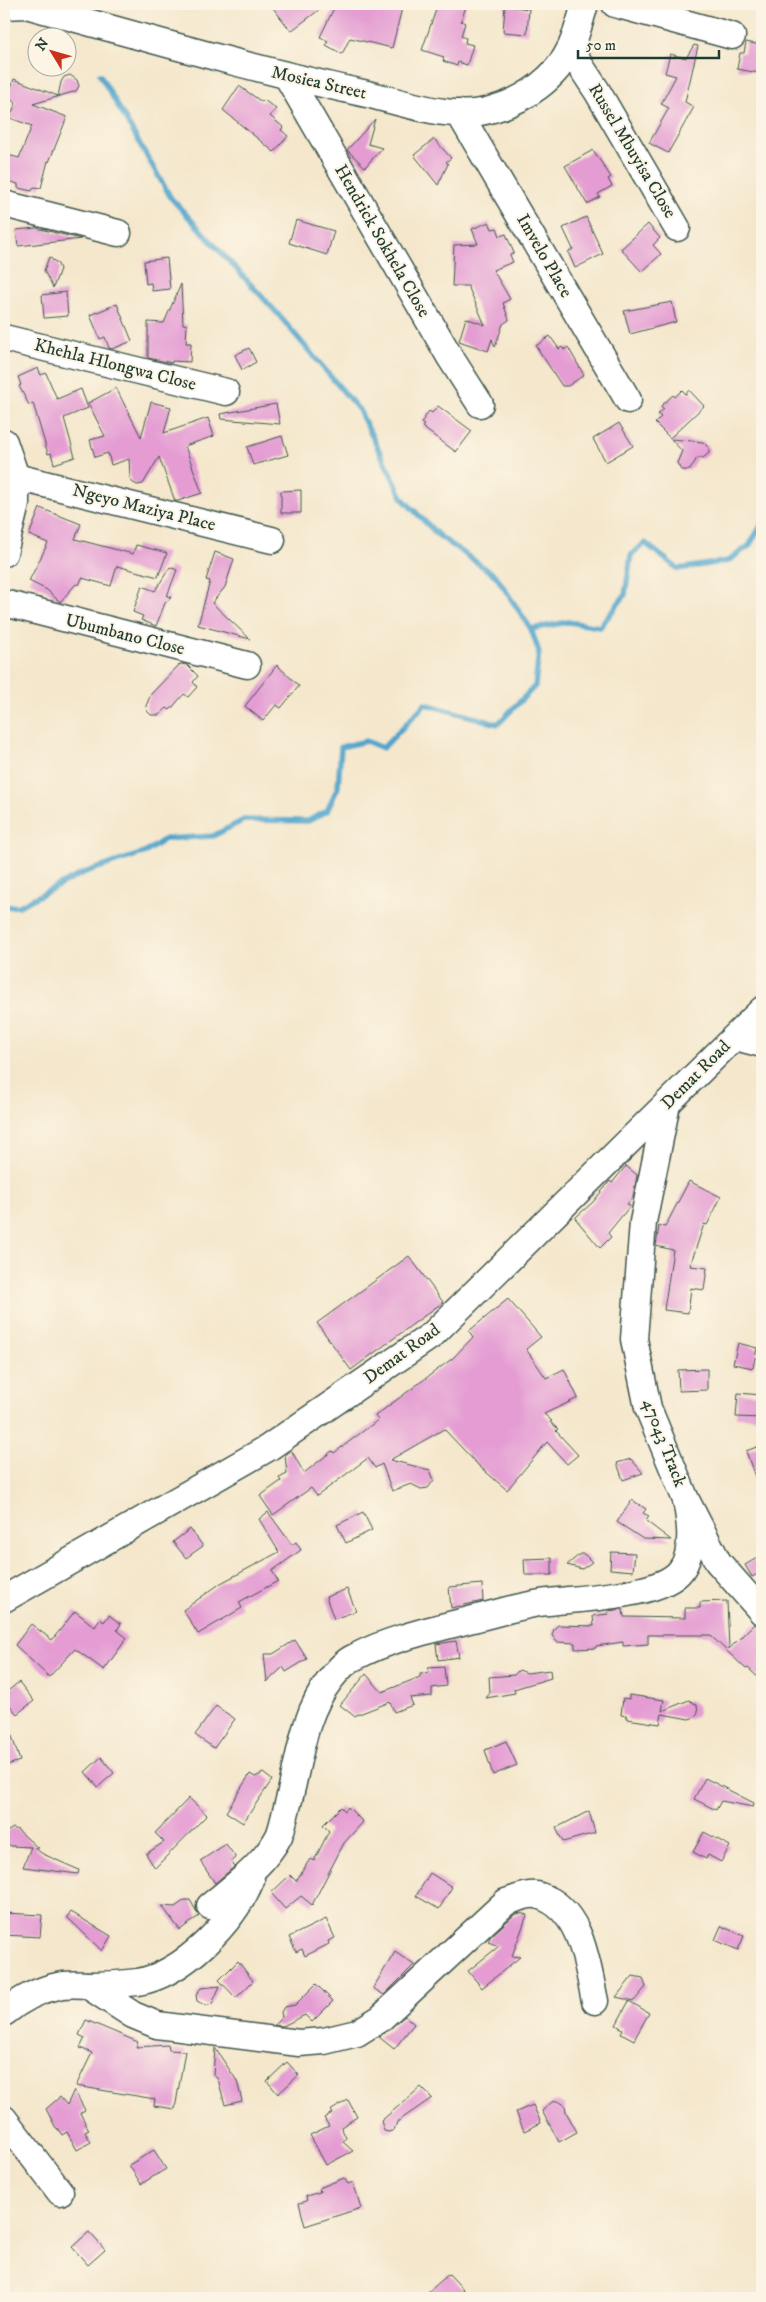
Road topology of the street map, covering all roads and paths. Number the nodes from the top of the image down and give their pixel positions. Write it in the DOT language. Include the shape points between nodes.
graph roads {
  1 [pos="585,4"];
  2 [pos="615,4"];
  3 [pos="18,5"];
  4 [pos="732,36"];
  5 [pos="570,50"];
  6 [pos="287,76"];
  7 [pos="459,113"];
  8 [pos="4,204"];
  9 [pos="677,228"];
  10 [pos="118,233"];
  11 [pos="4,338"];
  12 [pos="226,392"];
  13 [pos="628,400"];
  14 [pos="480,404"];
  15 [pos="4,442"];
  16 [pos="16,477"];
  17 [pos="272,540"];
  18 [pos="4,553"];
  19 [pos="4,603"];
  20 [pos="247,665"];
  21 [pos="762,1010"];
  22 [pos="734,1037"];
  23 [pos="762,1044"];
  24 [pos="667,1104"];
  25 [pos="686,1500"];
  26 [pos="4,1599"];
  27 [pos="762,1612"];
  28 [pos="257,1866"];
  29 [pos="210,1906"];
  30 [pos="87,1985"];
  31 [pos="595,2001"];
  32 [pos="4,2013"];
  33 [pos="4,2119"];
  34 [pos="60,2192"];
  1 -- 5 [label="street, Mosiea Street"];
  2 -- 4 [label="street"];
  3 -- 6 [label="street, Mosiea Street"];
  5 -- 7 [label="street, Mosiea Street" via="539,87 517,100 493,110"];
  5 -- 9 [label="street, Russel Mbuyisa Close"];
  6 -- 7 [label="street, Mosiea Street"];
  6 -- 14 [label="street, Hendrick Sokhela Close" via="450,358"];
  7 -- 13 [label="street, Imvelo Place"];
  8 -- 10 [label="street"];
  11 -- 12 [label="street, Khehla Hlongwa Close"];
  15 -- 16 [label="street"];
  16 -- 17 [label="street, Ngeyo Maziya Place"];
  16 -- 18 [label="street" via="16,504"];
  19 -- 20 [label="street, Ubumbano Close"];
  21 -- 22 [label="street, Demat Road"];
  22 -- 23 [label="street"];
  22 -- 24 [label="street, Demat Road"];
  24 -- 25 [label="street, 47043 Track" via="643,1222 634,1339 648,1408"];
  24 -- 26 [label="street, Demat Road" via="432,1335 268,1448"];
  25 -- 27 [label="street, 47043 Track" via="718,1562"];
  25 -- 28 [label="street" via="690,1524 686,1557 682,1570 667,1581 590,1599 539,1603 424,1632 352,1658 322,1690 308,1720 279,1836"];
  28 -- 29 [label="street"];
  28 -- 30 [label="street" via="244,1897 200,1948 165,1972 141,1981"];
  30 -- 31 [label="street" via="157,2026 300,2043 324,2041 357,2033 382,2018 506,1902 522,1896 539,1895 561,1908 572,1924 582,1944"];
  30 -- 32 [label="street" via="59,1985 34,1994"];
  33 -- 34 [label="street"];
}
